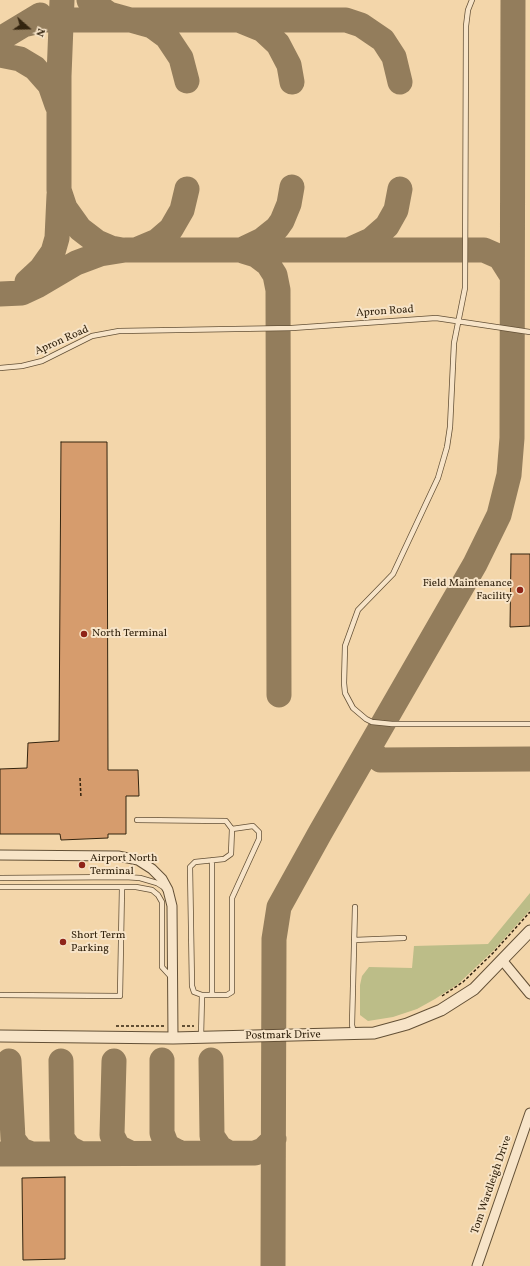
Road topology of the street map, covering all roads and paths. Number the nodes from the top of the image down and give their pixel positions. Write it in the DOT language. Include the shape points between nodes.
graph roads {
  1 [pos="472,0"];
  2 [pos="458,320"];
  3 [pos="530,332"];
  4 [pos="0,368"];
  5 [pos="530,724"];
  6 [pos="80,778"];
  7 [pos="81,798"];
  8 [pos="137,820"];
  9 [pos="232,828"];
  10 [pos="0,855"];
  11 [pos="212,860"];
  12 [pos="0,878"];
  13 [pos="122,887"];
  14 [pos="0,888"];
  15 [pos="168,890"];
  16 [pos="355,907"];
  17 [pos="530,912"];
  18 [pos="530,931"];
  19 [pos="404,938"];
  20 [pos="354,940"];
  21 [pos="502,960"];
  22 [pos="173,979"];
  23 [pos="530,994"];
  24 [pos="0,995"];
  25 [pos="202,995"];
  26 [pos="212,995"];
  27 [pos="437,1000"];
  28 [pos="110,1026"];
  29 [pos="173,1026"];
  30 [pos="201,1032"];
  31 [pos="354,1035"];
  32 [pos="0,1036"];
  33 [pos="173,1038"];
  34 [pos="530,1113"];
  35 [pos="477,1266"];
  1 -- 2 [label="lane" via="466,21 465,288"];
  2 -- 3 [label="lane, Apron Road"];
  2 -- 4 [label="lane, Apron Road" via="424,318 292,328 114,331 84,339 42,361"];
  2 -- 5 [label="lane" via="454,343 450,427 443,464 393,574 358,610 345,646 345,691 356,711 375,722"];
  6 -- 7 [label="path"];
  8 -- 9 [label="lane" via="226,821"];
  9 -- 11 [label="lane" via="231,854 224,859"];
  9 -- 26 [label="lane" via="253,826 259,832 259,839 232,898 232,992 227,995"];
  10 -- 15 [label="street" via="118,856 138,860 162,878"];
  11 -- 25 [label="lane" via="195,862 190,867 192,986 194,992"];
  11 -- 26 [label="lane"];
  12 -- 15 [label="lane" via="125,877 157,883"];
  13 -- 14 [label="lane"];
  13 -- 22 [label="lane" via="152,890 162,902 162,967"];
  13 -- 24 [label="lane" via="120,996"];
  15 -- 22 [label="street" via="172,906"];
  16 -- 20 [label="lane"];
  17 -- 27 [label="path" via="463,982"];
  18 -- 21 [label="street, Postmark Drive"];
  19 -- 20 [label="lane"];
  20 -- 31 [label="lane"];
  21 -- 23 [label="street"];
  21 -- 31 [label="street, Postmark Drive" via="474,989 441,1010 407,1024 374,1033"];
  22 -- 29 [label="street"];
  25 -- 26 [label="lane"];
  25 -- 30 [label="lane"];
  28 -- 29 [label="path"];
  29 -- 30 [label="path"];
  29 -- 33 [label="street"];
  30 -- 31 [label="street, Postmark Drive"];
  30 -- 33 [label="street, Postmark Drive"];
  32 -- 33 [label="street, Postmark Drive"];
  34 -- 35 [label="street, Tom Wardleigh Drive"];
}
